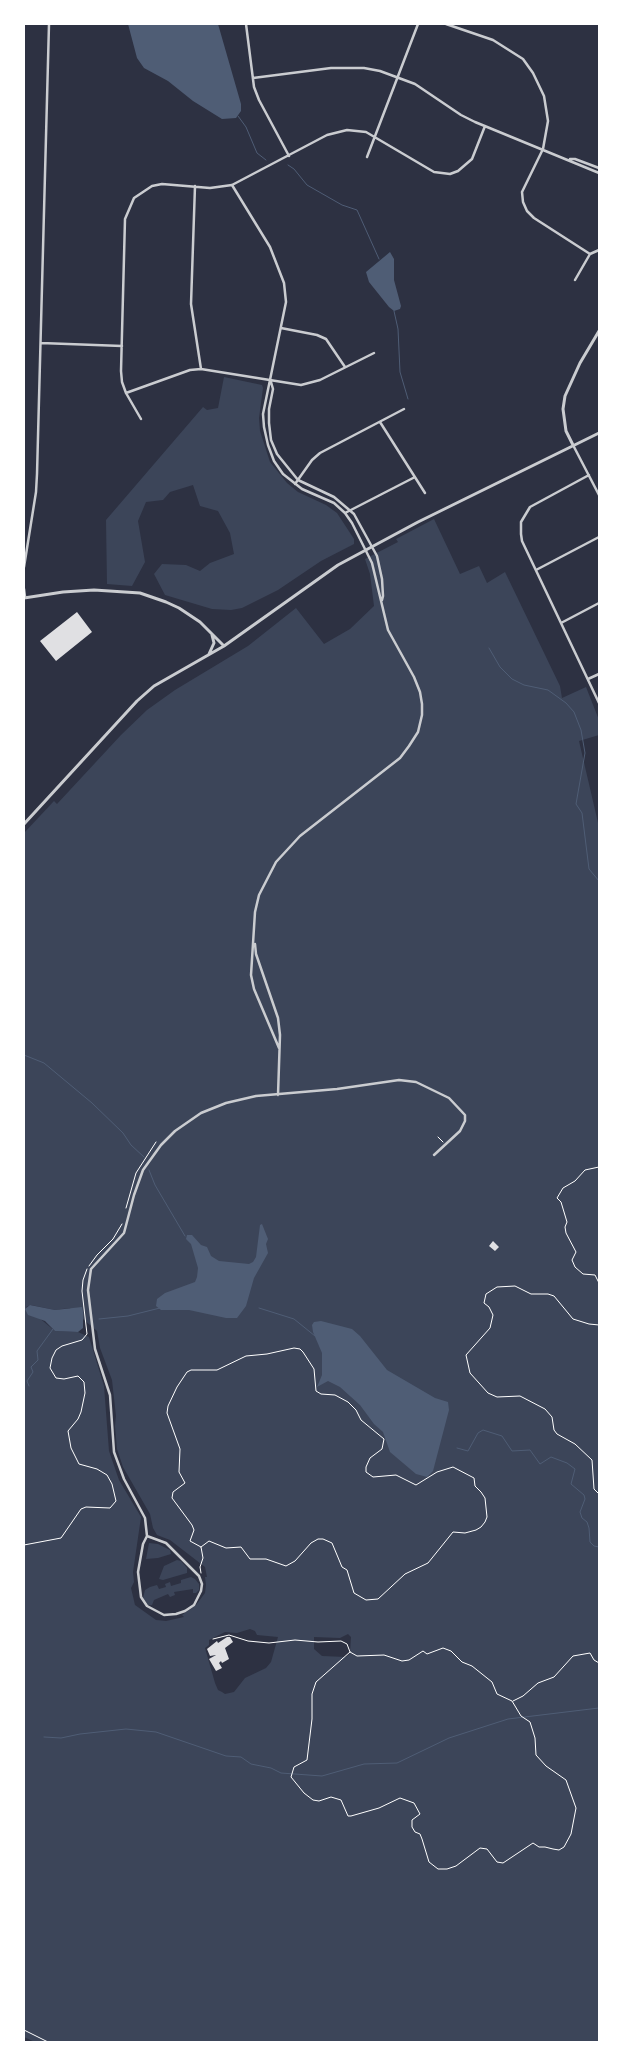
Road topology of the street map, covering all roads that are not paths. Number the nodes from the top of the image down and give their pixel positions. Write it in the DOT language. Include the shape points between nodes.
graph roads {
  1 [pos="49,24"];
  2 [pos="246,24"];
  3 [pos="418,24"];
  4 [pos="446,24"];
  5 [pos="398,77"];
  6 [pos="253,78"];
  7 [pos="485,126"];
  8 [pos="376,136"];
  9 [pos="543,149"];
  10 [pos="288,156"];
  11 [pos="367,157"];
  12 [pos="568,159"];
  13 [pos="599,168"];
  14 [pos="599,173"];
  15 [pos="232,185"];
  16 [pos="195,186"];
  17 [pos="599,250"];
  18 [pos="590,254"];
  19 [pos="575,280"];
  20 [pos="281,328"];
  21 [pos="599,331"];
  22 [pos="41,343"];
  23 [pos="122,346"];
  24 [pos="374,353"];
  25 [pos="345,367"];
  26 [pos="201,369"];
  27 [pos="271,381"];
  28 [pos="126,393"];
  29 [pos="404,409"];
  30 [pos="141,419"];
  31 [pos="380,422"];
  32 [pos="599,433"];
  33 [pos="573,445"];
  34 [pos="589,475"];
  35 [pos="415,477"];
  36 [pos="298,480"];
  37 [pos="295,484"];
  38 [pos="425,493"];
  39 [pos="599,495"];
  40 [pos="351,510"];
  41 [pos="345,513"];
  42 [pos="599,537"];
  43 [pos="373,547"];
  44 [pos="366,550"];
  45 [pos="24,567"];
  46 [pos="536,570"];
  47 [pos="24,589"];
  48 [pos="24,597"];
  49 [pos="382,600"];
  50 [pos="599,603"];
  51 [pos="561,623"];
  52 [pos="211,632"];
  53 [pos="224,646"];
  54 [pos="208,655"];
  55 [pos="599,674"];
  56 [pos="588,679"];
  57 [pos="599,703"];
  58 [pos="24,824"];
  59 [pos="254,935"];
  60 [pos="279,1048"];
  61 [pos="278,1095"];
  62 [pos="434,1155"];
  63 [pos="147,1536"];
  1 -- 22 [label="street"];
  2 -- 6 [label="street"];
  3 -- 5 [label="street"];
  4 -- 9 [label="street" via="493,40 523,60 541,87 547,109"];
  5 -- 6 [label="street" via="348,67"];
  5 -- 7 [label="street"];
  5 -- 8 [label="street"];
  6 -- 10 [label="street" via="259,100"];
  7 -- 8 [label="street" via="472,159 450,174 434,172"];
  7 -- 9 [label="street"];
  8 -- 10 [label="street" via="356,130 338,132"];
  8 -- 11 [label="street"];
  9 -- 12 [label="street"];
  9 -- 18 [label="street" via="522,192 527,211"];
  10 -- 15 [label="street"];
  12 -- 13 [label="street"];
  12 -- 14 [label="street"];
  15 -- 16 [label="street"];
  15 -- 20 [label="street" via="278,263 286,302"];
  16 -- 23 [label="street" via="152,186 134,198 129,208 125,218"];
  16 -- 26 [label="street" via="191,304"];
  17 -- 18 [label="street"];
  18 -- 19 [label="street"];
  20 -- 25 [label="street" via="317,335 326,340"];
  20 -- 27 [label="street"];
  21 -- 33 [label="street" via="565,396 566,431"];
  22 -- 23 [label="street"];
  22 -- 45 [label="street" via="36,492"];
  23 -- 28 [label="street" via="122,382"];
  24 -- 25 [label="street"];
  25 -- 27 [label="street" via="311,383"];
  26 -- 27 [label="street"];
  26 -- 28 [label="street"];
  27 -- 36 [label="street" via="268,423 271,440 276,454"];
  27 -- 37 [label="street" via="265,398 264,427 274,461"];
  28 -- 30 [label="street"];
  29 -- 31 [label="street"];
  31 -- 35 [label="street"];
  31 -- 36 [label="street" via="320,454"];
  32 -- 33 [label="street"];
  33 -- 34 [label="street"];
  33 -- 43 [label="street"];
  34 -- 39 [label="street"];
  34 -- 46 [label="street" via="534,504 523,516 522,541"];
  35 -- 38 [label="street"];
  35 -- 40 [label="street"];
  36 -- 37 [label="street"];
  36 -- 40 [label="street" via="334,497"];
  37 -- 41 [label="street" via="334,503"];
  40 -- 41 [label="street"];
  40 -- 43 [label="street"];
  41 -- 44 [label="street"];
  42 -- 46 [label="street"];
  43 -- 44 [label="street"];
  43 -- 49 [label="street" via="382,579"];
  44 -- 49 [label="street"];
  44 -- 53 [label="street" via="318,578"];
  46 -- 51 [label="street"];
  47 -- 48 [label="street"];
  48 -- 52 [label="street" via="94,590 140,593 179,608"];
  49 -- 59 [label="street" via="388,630 420,692 422,715 418,732 400,758 300,836 276,862 259,894"];
  50 -- 51 [label="street"];
  51 -- 56 [label="street"];
  52 -- 53 [label="street"];
  52 -- 54 [label="street" via="214,642"];
  53 -- 54 [label="street"];
  54 -- 58 [label="street" via="145,692"];
  55 -- 56 [label="street"];
  56 -- 57 [label="street"];
  59 -- 60 [label="street" via="256,954 278,1018"];
  59 -- 60 [label="street" via="251,974 254,989"];
  60 -- 61 [label="street"];
  61 -- 62 [label="street" via="399,1080 416,1082 449,1098 465,1114 460,1131"];
  61 -- 63 [label="street" via="226,1103 201,1113 175,1131 144,1170 124,1233 91,1268 88,1290 92,1325 95,1349 110,1395 114,1452 145,1518"];
  63 -- 63 [label="street" via="138,1572 141,1597 156,1612 164,1615 181,1613 197,1600 202,1584 199,1576 166,1543"];
}
